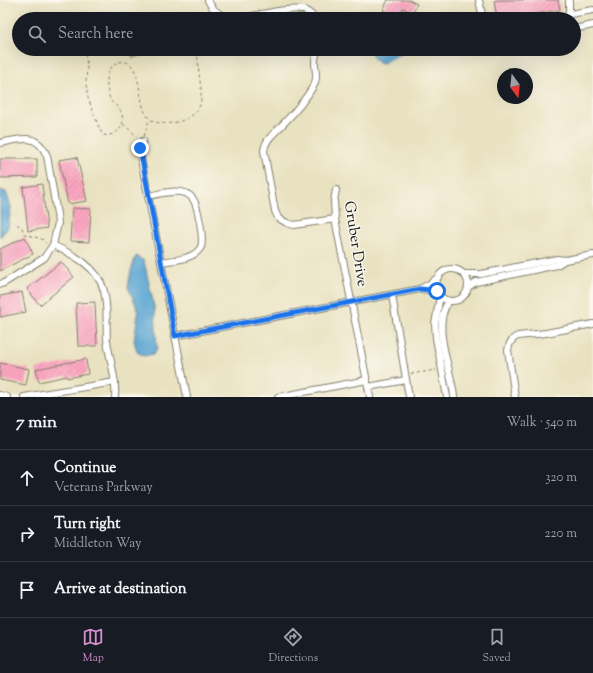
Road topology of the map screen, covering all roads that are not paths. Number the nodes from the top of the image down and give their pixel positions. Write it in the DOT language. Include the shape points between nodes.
graph roads {
  1 [pos="208,0"];
  2 [pos="479,0"];
  3 [pos="569,0"];
  4 [pos="593,10"];
  5 [pos="218,12"];
  6 [pos="273,12"];
  7 [pos="308,12"];
  8 [pos="482,12"];
  9 [pos="570,12"];
  10 [pos="581,12"];
  11 [pos="593,26"];
  12 [pos="581,28"];
  13 [pos="316,56"];
  14 [pos="143,141"];
  15 [pos="0,143"];
  16 [pos="336,190"];
  17 [pos="148,196"];
  18 [pos="335,218"];
  19 [pos="54,245"];
  20 [pos="593,255"];
  21 [pos="565,260"];
  22 [pos="161,262"];
  23 [pos="463,274"];
  24 [pos="437,278"];
  25 [pos="0,284"];
  26 [pos="468,288"];
  27 [pos="420,289"];
  28 [pos="392,294"];
  29 [pos="440,296"];
  30 [pos="450,301"];
  31 [pos="352,303"];
  32 [pos="593,324"];
  33 [pos="175,336"];
  34 [pos="445,368"];
  35 [pos="406,377"];
  36 [pos="366,380"];
  37 [pos="115,382"];
  38 [pos="368,387"];
  39 [pos="0,395"];
  40 [pos="7,397"];
  41 [pos="24,397"];
  42 [pos="115,397"];
  43 [pos="187,397"];
  44 [pos="278,397"];
  45 [pos="370,397"];
  46 [pos="409,397"];
  47 [pos="447,397"];
  48 [pos="454,397"];
  49 [pos="515,397"];
  1 -- 5 [label="street" via="213,9"];
  2 -- 8 [label="street"];
  3 -- 9 [label="street"];
  4 -- 10 [label="street"];
  6 -- 7 [label="street"];
  11 -- 12 [label="street"];
  13 -- 18 [label="street" via="317,71 314,84 306,97 264,145 264,151 278,218 294,225"];
  14 -- 17 [label="street" via="140,154"];
  15 -- 19 [label="street" via="22,138 32,139 44,148 58,223"];
  16 -- 18 [label="street, Gruber Drive"];
  17 -- 22 [label="street"];
  17 -- 22 [label="street" via="182,192 192,197 196,204 201,233 200,248 188,257"];
  18 -- 31 [label="street, Gruber Drive"];
  19 -- 25 [label="street" via="44,258"];
  19 -- 37 [label="street" via="80,259 99,278 104,291"];
  20 -- 21 [label="street"];
  21 -- 23 [label="street" via="557,259 481,274"];
  21 -- 26 [label="street" via="557,265 476,282"];
  22 -- 33 [label="street"];
  23 -- 24 [label="street" via="449,269"];
  23 -- 26 [label="street"];
  24 -- 27 [label="street"];
  24 -- 29 [label="street" via="436,287"];
  26 -- 30 [label="street" via="459,299"];
  27 -- 28 [label="street"];
  27 -- 29 [label="street" via="431,290"];
  28 -- 31 [label="street"];
  28 -- 35 [label="street"];
  29 -- 30 [label="street"];
  29 -- 34 [label="street" via="435,324 436,338"];
  30 -- 34 [label="street" via="443,313 441,326"];
  31 -- 33 [label="street"];
  31 -- 36 [label="street, Gruber Drive"];
  32 -- 49 [label="street" via="514,338 508,350"];
  33 -- 43 [label="street"];
  34 -- 47 [label="street"];
  34 -- 48 [label="street"];
  35 -- 38 [label="street"];
  35 -- 46 [label="street"];
  36 -- 38 [label="street, Gruber Drive"];
  36 -- 44 [label="street"];
  37 -- 41 [label="street"];
  37 -- 42 [label="street"];
  38 -- 45 [label="street, Gruber Drive"];
  39 -- 40 [label="street"];
}
